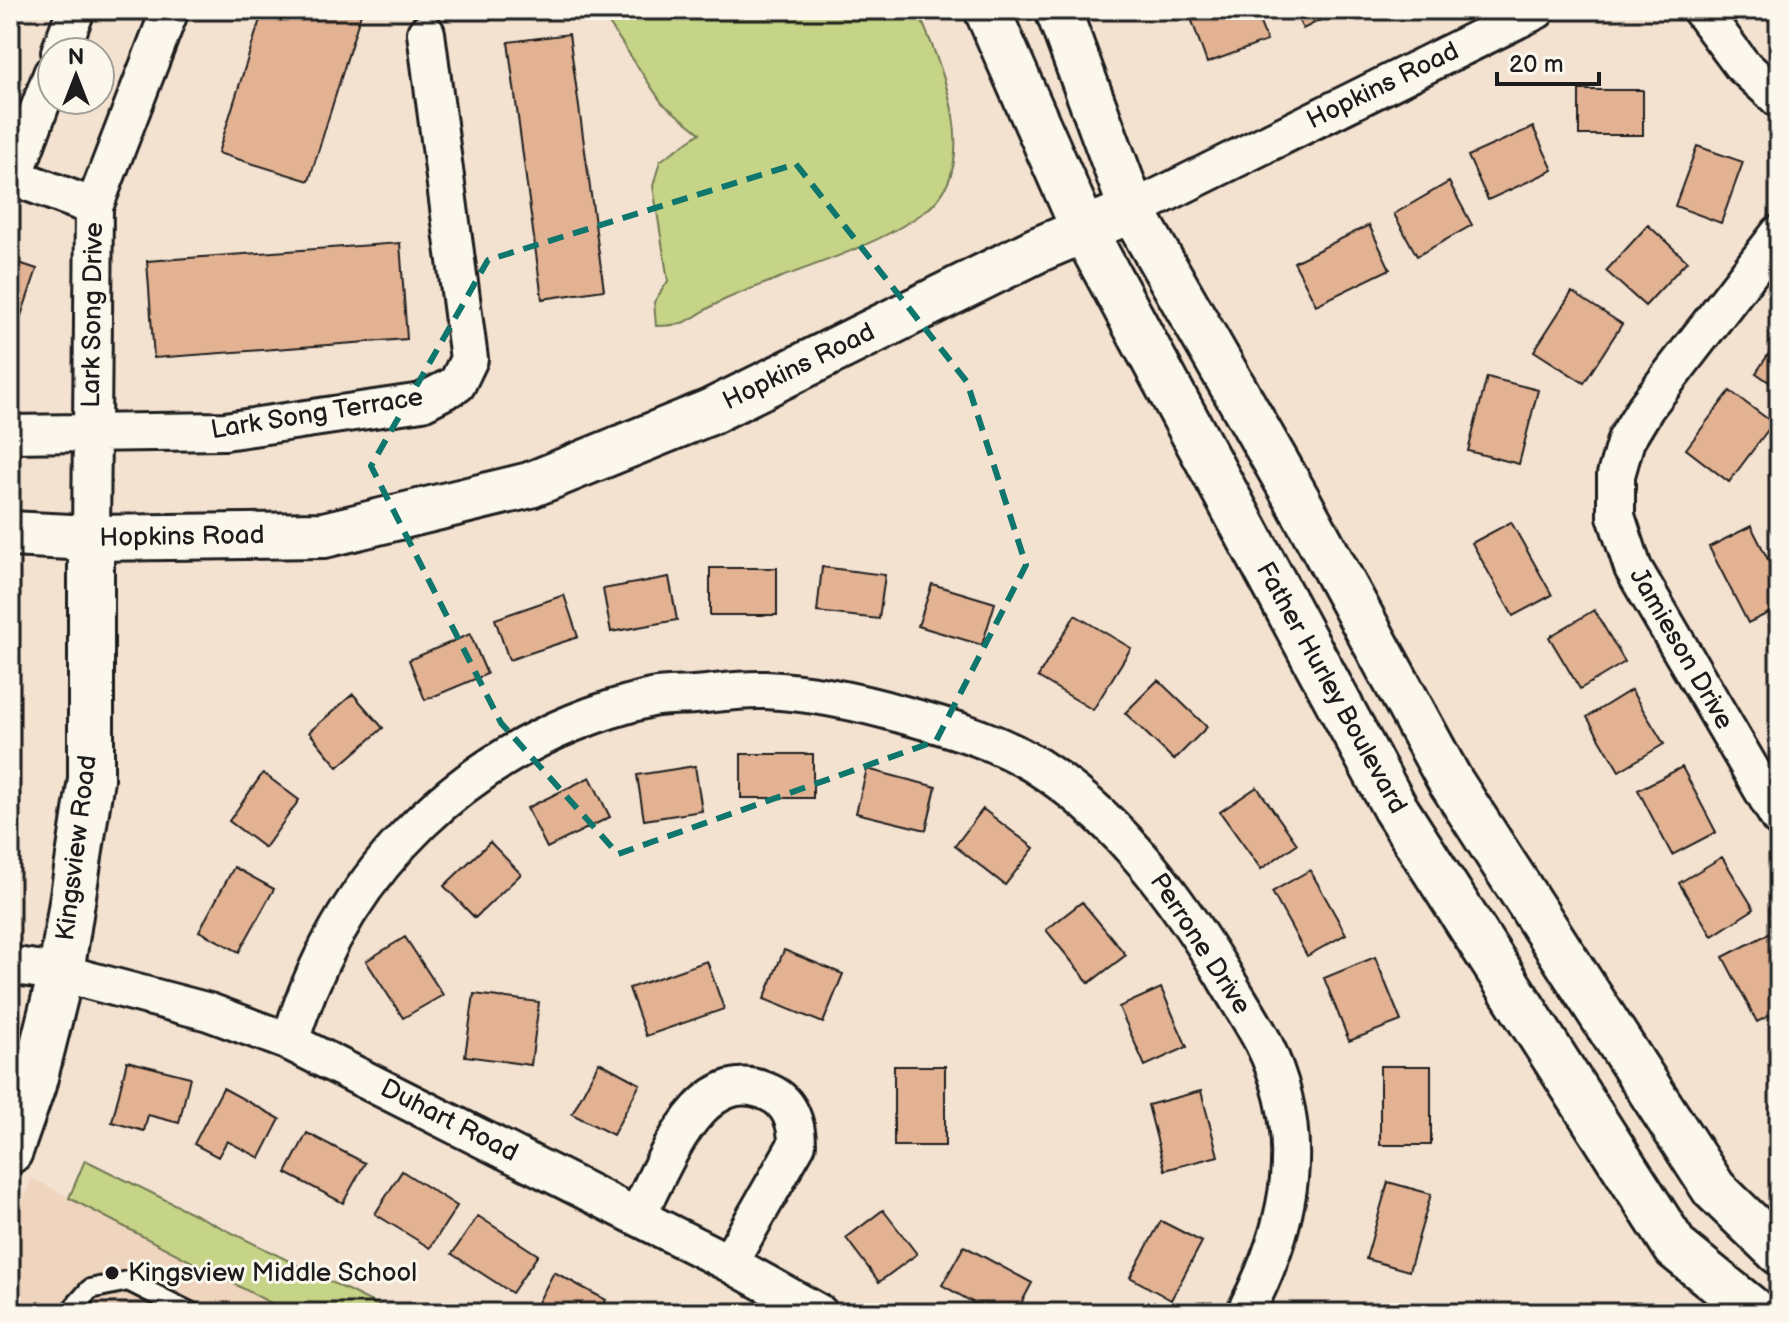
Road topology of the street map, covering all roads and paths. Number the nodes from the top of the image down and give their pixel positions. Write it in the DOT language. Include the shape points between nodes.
graph roads {
  1 [pos="76,10"];
  2 [pos="170,10"];
  3 [pos="987,10"];
  4 [pos="1058,10"];
  5 [pos="1537,10"];
  6 [pos="1701,10"];
  7 [pos="426,33"];
  8 [pos="66,36"];
  9 [pos="1779,99"];
  10 [pos="37,116"];
  11 [pos="94,207"];
  12 [pos="1132,210"];
  13 [pos="1085,232"];
  14 [pos="1779,234"];
  15 [pos="10,434"];
  16 [pos="92,434"];
  17 [pos="10,534"];
  18 [pos="91,538"];
  19 [pos="1779,818"];
  20 [pos="10,965"];
  21 [pos="61,973"];
  22 [pos="290,1042"];
  23 [pos="10,1151"];
  24 [pos="637,1216"];
  25 [pos="1779,1252"];
  26 [pos="729,1263"];
  27 [pos="69,1313"];
  28 [pos="192,1313"];
  29 [pos="819,1313"];
  30 [pos="1245,1313"];
  31 [pos="1756,1313"];
  1 -- 8 [label="street"];
  2 -- 11 [label="street, Lark Song Drive"];
  3 -- 13 [label="main road, Father Hurley Boulevard"];
  4 -- 12 [label="main road"];
  5 -- 12 [label="street, Hopkins Road"];
  6 -- 9 [label="street" via="1741,64"];
  7 -- 16 [label="street, Lark Song Terrace" via="469,359 457,384 422,402 277,424 225,431"];
  10 -- 11 [label="street" via="14,177"];
  11 -- 16 [label="street, Lark Song Drive"];
  12 -- 13 [label="main road, Hopkins Road"];
  12 -- 25 [label="main road" via="1449,779 1714,1189"];
  13 -- 18 [label="main road, Hopkins Road" via="1037,250 710,412 530,485 324,535"];
  13 -- 31 [label="main road, Father Hurley Boulevard" via="1395,808 1676,1248"];
  14 -- 19 [label="street, Jamieson Drive" via="1626,440 1616,475 1616,516 1633,568"];
  15 -- 16 [label="street, Lark Song Terrace"];
  16 -- 18 [label="street, Lark Song Drive"];
  17 -- 18 [label="main road, Hopkins Road"];
  18 -- 21 [label="main road, Kingsview Road" via="91,779"];
  20 -- 21 [label="street, Duhart Road"];
  21 -- 22 [label="street, Duhart Road" via="209,1012"];
  21 -- 23 [label="main road, Kingsview Road"];
  22 -- 24 [label="street, Duhart Road"];
  22 -- 30 [label="street, Perrone Drive" via="307,985 348,909 409,831 449,794 530,740 649,698 764,690 862,703 983,738 1048,772 1122,833 1187,914 1264,1044 1284,1100 1291,1162 1284,1222 1268,1270"];
  24 -- 26 [label="street, Duhart Road"];
  24 -- 26 [label="street" via="694,1113 719,1090 751,1084 780,1098 797,1125 797,1144"];
  26 -- 29 [label="street, Duhart Road"];
  27 -- 28 [label="lane" via="90,1289 128,1281"];
}
